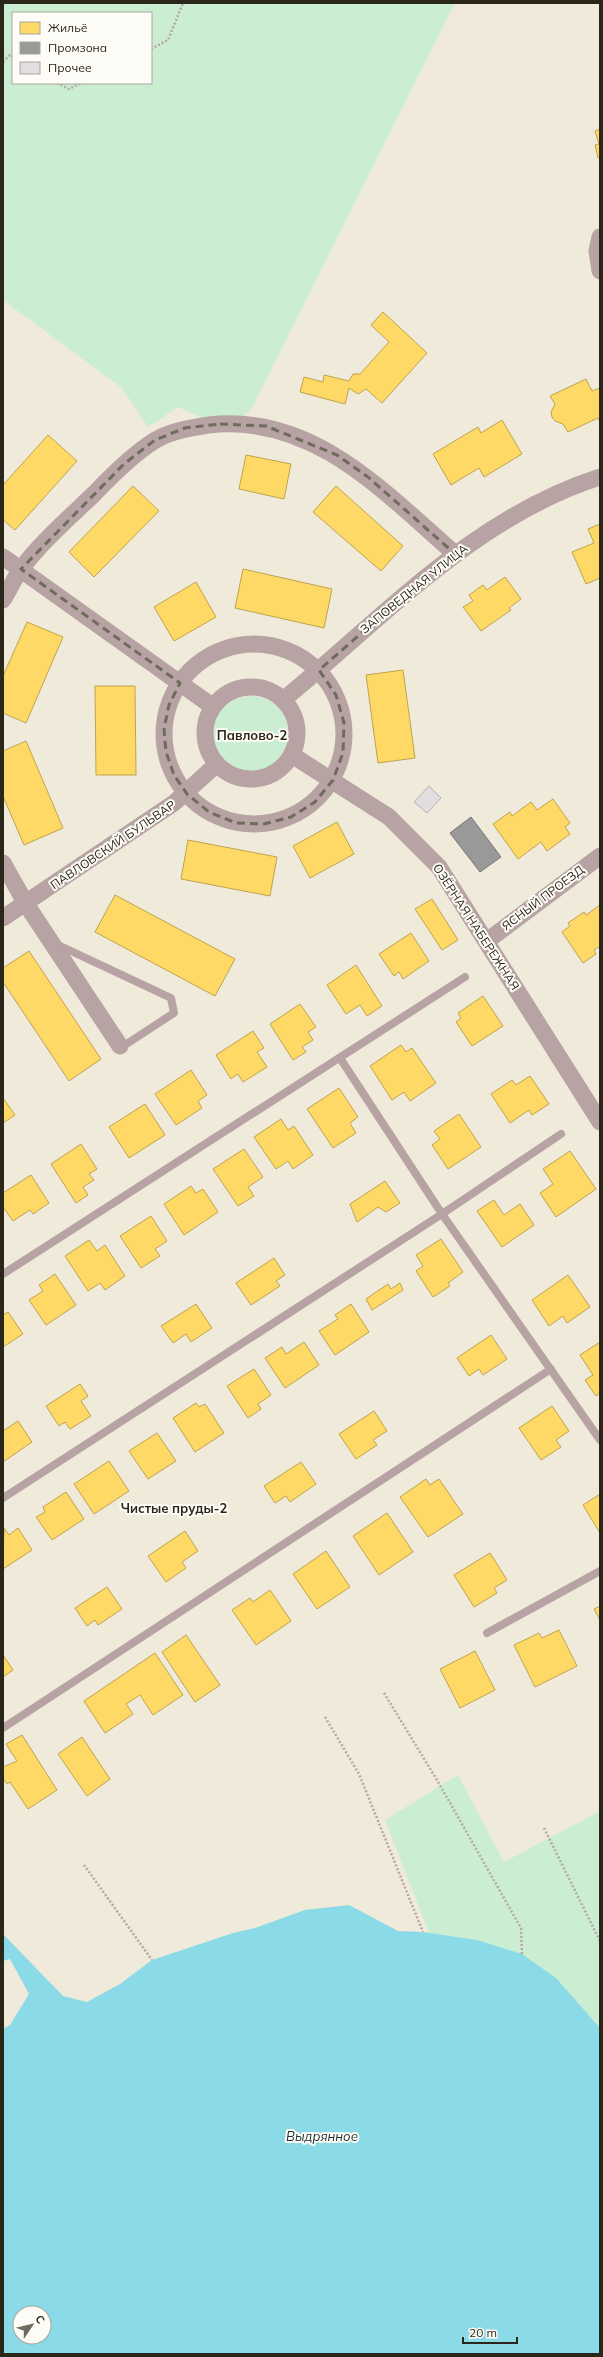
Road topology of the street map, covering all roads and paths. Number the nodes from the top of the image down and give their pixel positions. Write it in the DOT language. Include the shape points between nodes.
graph roads {
  1 [pos="183,3"];
  2 [pos="152,48"];
  3 [pos="12,56"];
  4 [pos="3,62"];
  5 [pos="59,84"];
  6 [pos="79,84"];
  7 [pos="600,237"];
  8 [pos="600,271"];
  9 [pos="600,476"];
  10 [pos="454,553"];
  11 [pos="3,557"];
  12 [pos="21,569"];
  13 [pos="3,600"];
  14 [pos="319,670"];
  15 [pos="180,683"];
  16 [pos="284,699"];
  17 [pos="212,706"];
  18 [pos="292,755"];
  19 [pos="217,764"];
  20 [pos="333,780"];
  21 [pos="187,794"];
  22 [pos="600,856"];
  23 [pos="3,863"];
  24 [pos="26,904"];
  25 [pos="3,918"];
  26 [pos="487,941"];
  27 [pos="51,942"];
  28 [pos="465,977"];
  29 [pos="120,1046"];
  30 [pos="340,1058"];
  31 [pos="600,1122"];
  32 [pos="561,1134"];
  33 [pos="442,1214"];
  34 [pos="3,1274"];
  35 [pos="551,1369"];
  36 [pos="600,1440"];
  37 [pos="3,1498"];
  38 [pos="600,1571"];
  39 [pos="487,1633"];
  40 [pos="384,1693"];
  41 [pos="325,1717"];
  42 [pos="3,1728"];
  43 [pos="544,1828"];
  44 [pos="84,1865"];
  45 [pos="423,1932"];
  46 [pos="600,1941"];
  47 [pos="522,1954"];
  48 [pos="152,1960"];
  1 -- 2 [label="path" via="168,40"];
  3 -- 4 [label="path" via="10,55"];
  5 -- 6 [label="path" via="69,89"];
  7 -- 8 [label="street" via="597,251"];
  9 -- 10 [label="street, ЗАПОВЕДНАЯ УЛИЦА" via="530,506"];
  10 -- 12 [label="street" via="368,477 337,455 266,426 220,424 185,428 155,440 118,469 54,532"];
  10 -- 14 [label="street, ЗАПОВЕДНАЯ УЛИЦА"];
  11 -- 12 [label="street"];
  12 -- 13 [label="street"];
  12 -- 15 [label="street"];
  14 -- 15 [label="street" via="293,652 262,644 230,647 201,661"];
  14 -- 16 [label="street, ЗАПОВЕДНАЯ УЛИЦА"];
  14 -- 20 [label="street" via="336,695 344,723 343,753"];
  15 -- 17 [label="street"];
  15 -- 21 [label="street" via="168,706 164,729 166,752 171,767"];
  16 -- 17 [label="street" via="270,690 255,686 238,688 224,695"];
  16 -- 18 [label="street" via="293,712 298,726 297,741"];
  17 -- 19 [label="street" via="206,720 204,736 208,751"];
  18 -- 19 [label="street" via="281,769 265,777 248,779 231,775"];
  18 -- 20 [label="street, ОЗЁРНАЯ НАБЕРЕЖНАЯ"];
  19 -- 21 [label="street, ПАВЛОВСКИЙ БУЛЬВАР"];
  20 -- 21 [label="street" via="315,802 291,817 264,824 236,823 209,812"];
  20 -- 26 [label="street, ОЗЁРНАЯ НАБЕРЕЖНАЯ" via="389,817 439,867"];
  21 -- 24 [label="street, ПАВЛОВСКИЙ БУЛЬВАР"];
  22 -- 26 [label="street, ЯСНЫЙ ПРОЕЗД"];
  23 -- 24 [label="street"];
  24 -- 25 [label="street, ПАВЛОВСКИЙ БУЛЬВАР"];
  24 -- 27 [label="street"];
  26 -- 31 [label="street, ОЗЁРНАЯ НАБЕРЕЖНАЯ"];
  27 -- 29 [label="street"];
  27 -- 29 [label="lane" via="171,998 174,1014"];
  28 -- 30 [label="lane"];
  30 -- 33 [label="lane"];
  30 -- 34 [label="lane"];
  32 -- 33 [label="lane"];
  33 -- 35 [label="lane"];
  33 -- 37 [label="lane"];
  35 -- 36 [label="lane"];
  35 -- 42 [label="lane"];
  38 -- 39 [label="lane"];
  40 -- 47 [label="path" via="521,1928"];
  41 -- 45 [label="path" via="359,1774"];
  43 -- 46 [label="path"];
  44 -- 48 [label="path"];
}
